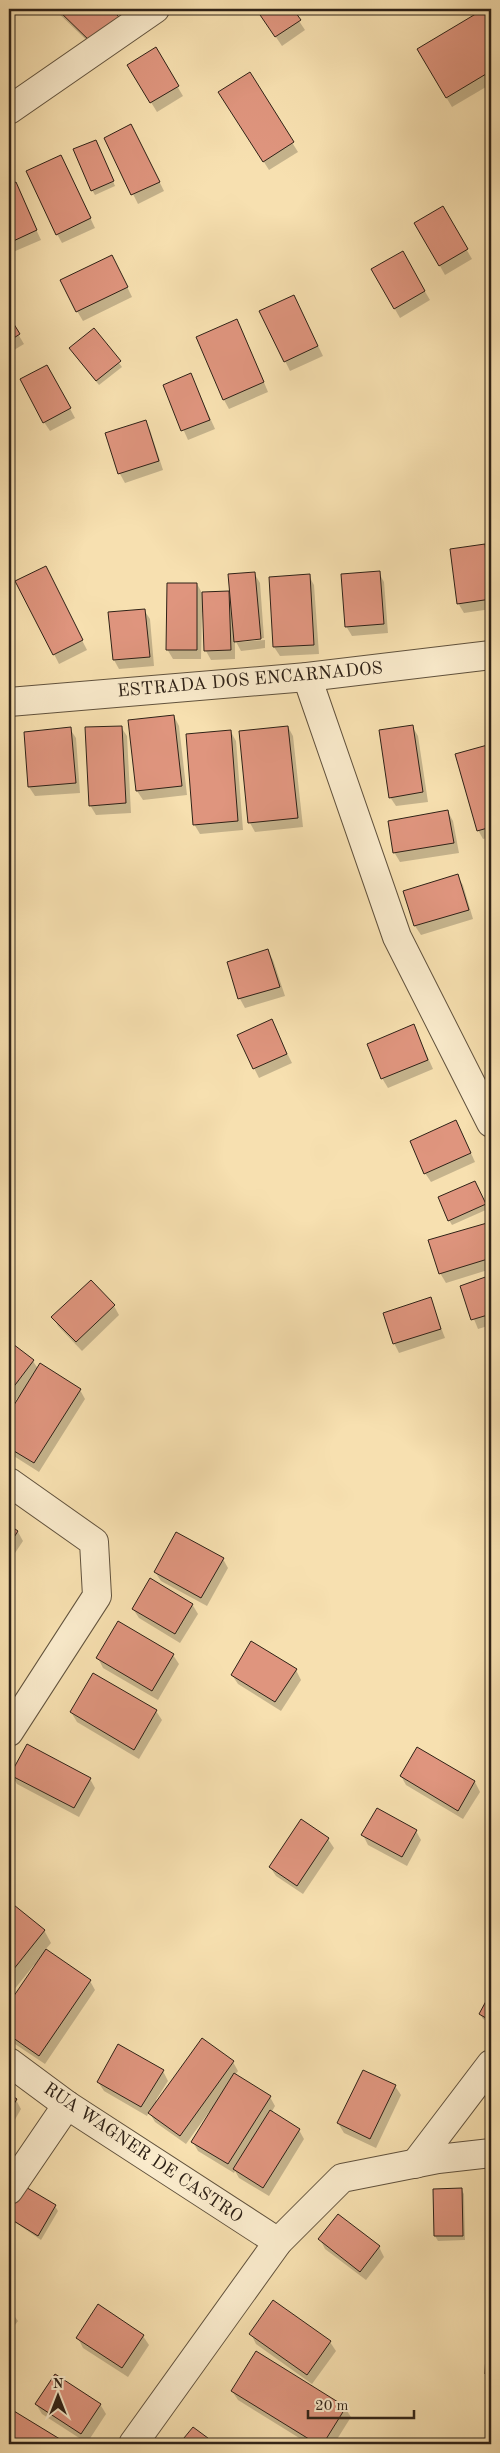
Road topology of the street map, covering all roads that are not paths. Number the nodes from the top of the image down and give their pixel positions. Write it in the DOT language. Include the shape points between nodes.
graph roads {
  1 [pos="155,9"];
  2 [pos="9,110"];
  3 [pos="491,655"];
  4 [pos="307,677"];
  5 [pos="9,702"];
  6 [pos="491,1123"];
  7 [pos="9,1482"];
  8 [pos="9,1732"];
  9 [pos="9,2062"];
  10 [pos="491,2064"];
  11 [pos="67,2105"];
  12 [pos="491,2153"];
  13 [pos="415,2164"];
  14 [pos="9,2190"];
  15 [pos="278,2242"];
  16 [pos="133,2444"];
  1 -- 2 [label="street"];
  3 -- 4 [label="street, ESTRADA DOS ENCARNADOS"];
  4 -- 5 [label="street, ESTRADA DOS ENCARNADOS"];
  4 -- 6 [label="street" via="397,937"];
  7 -- 8 [label="street" via="94,1542 97,1596"];
  9 -- 11 [label="street, RUA WAGNER DE CASTRO"];
  10 -- 13 [label="street"];
  11 -- 14 [label="street"];
  11 -- 15 [label="street, RUA WAGNER DE CASTRO"];
  12 -- 13 [label="street"];
  13 -- 15 [label="street" via="342,2178"];
  15 -- 16 [label="street"];
}
